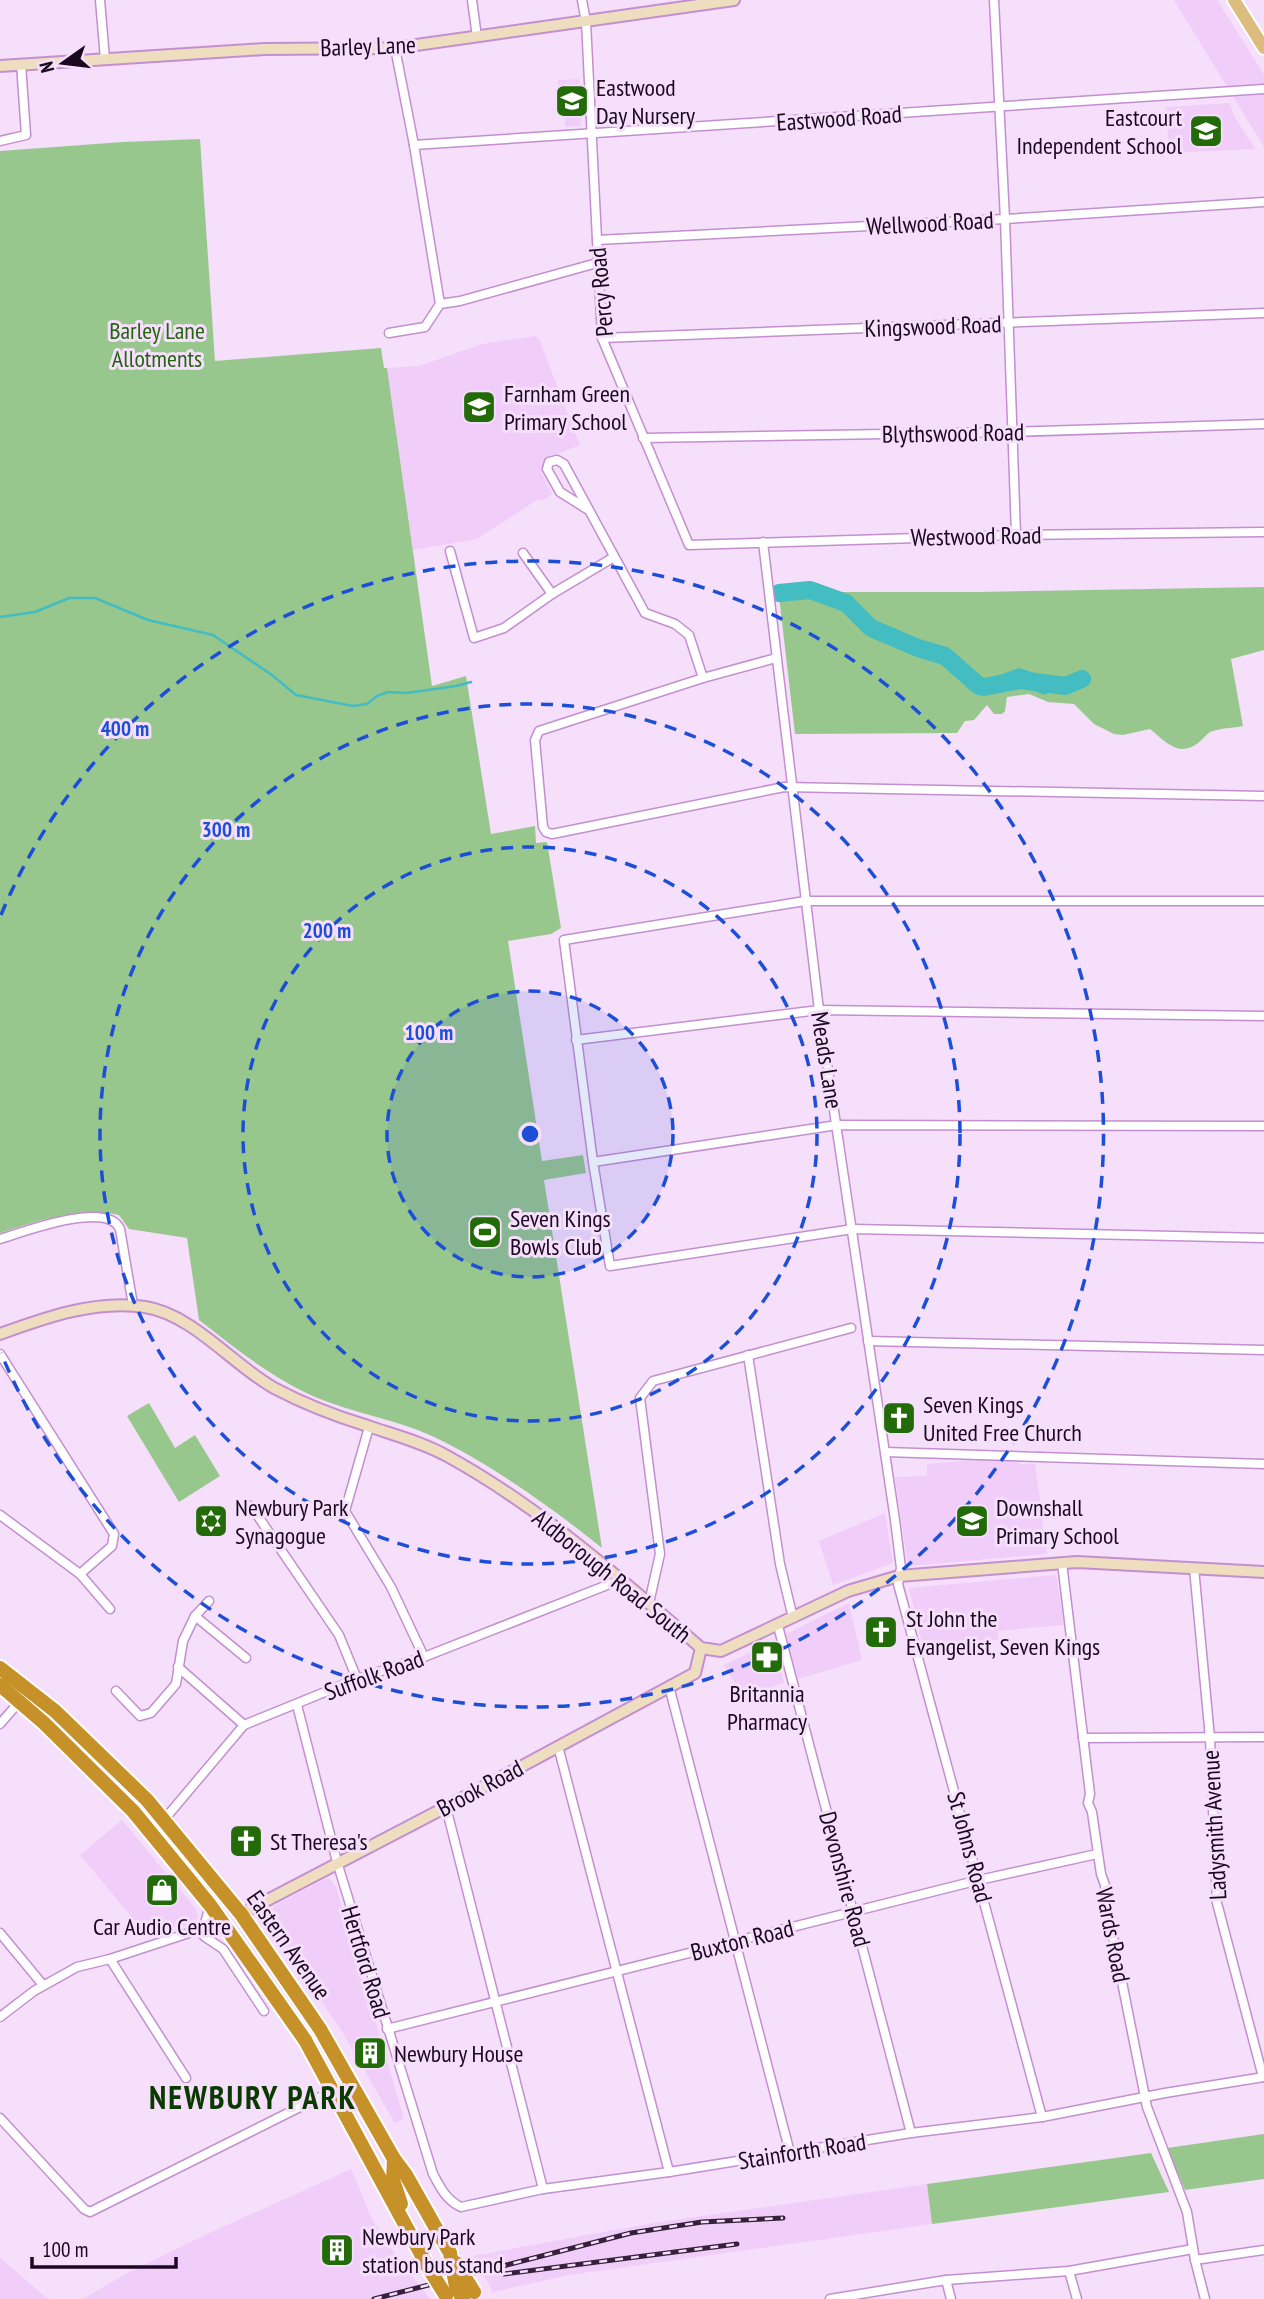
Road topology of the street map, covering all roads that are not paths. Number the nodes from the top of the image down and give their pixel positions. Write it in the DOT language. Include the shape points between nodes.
graph roads {
  1 [pos="100,0"];
  2 [pos="472,0"];
  3 [pos="582,0"];
  4 [pos="734,0"];
  5 [pos="994,0"];
  6 [pos="1234,0"];
  7 [pos="586,22"];
  8 [pos="477,37"];
  9 [pos="1264,47"];
  10 [pos="395,48"];
  11 [pos="105,59"];
  12 [pos="20,64"];
  13 [pos="0,66"];
  14 [pos="1264,89"];
  15 [pos="999,107"];
  16 [pos="590,134"];
  17 [pos="0,141"];
  18 [pos="414,145"];
  19 [pos="1264,202"];
  20 [pos="1005,219"];
  21 [pos="597,240"];
  22 [pos="597,263"];
  23 [pos="440,304"];
  24 [pos="1264,313"];
  25 [pos="1010,324"];
  26 [pos="389,333"];
  27 [pos="602,338"];
  28 [pos="1264,424"];
  29 [pos="1012,432"];
  30 [pos="643,438"];
  31 [pos="587,509"];
  32 [pos="1264,533"];
  33 [pos="1016,535"];
  34 [pos="762,542"];
  35 [pos="689,545"];
  36 [pos="450,551"];
  37 [pos="523,553"];
  38 [pos="614,557"];
  39 [pos="552,594"];
  40 [pos="776,658"];
  41 [pos="703,678"];
  42 [pos="791,788"];
  43 [pos="1264,796"];
  44 [pos="805,901"];
  45 [pos="1264,901"];
  46 [pos="819,1010"];
  47 [pos="1264,1016"];
  48 [pos="576,1040"];
  49 [pos="836,1125"];
  50 [pos="1264,1126"];
  51 [pos="593,1162"];
  52 [pos="853,1229"];
  53 [pos="1264,1238"];
  54 [pos="0,1239"];
  55 [pos="133,1306"];
  56 [pos="850,1328"];
  57 [pos="0,1334"];
  58 [pos="868,1341"];
  59 [pos="1264,1350"];
  60 [pos="0,1354"];
  61 [pos="748,1355"];
  62 [pos="369,1427"];
  63 [pos="885,1452"];
  64 [pos="1264,1464"];
  65 [pos="251,1506"];
  66 [pos="0,1515"];
  67 [pos="1062,1563"];
  68 [pos="1194,1568"];
  69 [pos="1264,1572"];
  70 [pos="79,1574"];
  71 [pos="899,1576"];
  72 [pos="620,1580"];
  73 [pos="209,1601"];
  74 [pos="649,1603"];
  75 [pos="110,1609"];
  76 [pos="195,1616"];
  77 [pos="793,1618"];
  78 [pos="778,1626"];
  79 [pos="701,1648"];
  80 [pos="424,1657"];
  81 [pos="246,1658"];
  82 [pos="178,1667"];
  83 [pos="0,1668"];
  84 [pos="357,1679"];
  85 [pos="0,1685"];
  86 [pos="670,1686"];
  87 [pos="116,1691"];
  88 [pos="20,1701"];
  89 [pos="297,1704"];
  90 [pos="0,1724"];
  91 [pos="244,1726"];
  92 [pos="1264,1737"];
  93 [pos="1083,1738"];
  94 [pos="1210,1738"];
  95 [pos="558,1746"];
  96 [pos="446,1807"];
  97 [pos="163,1821"];
  98 [pos="1097,1854"];
  99 [pos="337,1862"];
  100 [pos="979,1880"];
  101 [pos="210,1905"];
  102 [pos="854,1913"];
  103 [pos="241,1914"];
  104 [pos="227,1929"];
  105 [pos="198,1930"];
  106 [pos="0,1933"];
  107 [pos="737,1942"];
  108 [pos="110,1959"];
  109 [pos="616,1971"];
  110 [pos="43,1985"];
  111 [pos="495,2001"];
  112 [pos="264,2011"];
  113 [pos="0,2017"];
  114 [pos="387,2029"];
  115 [pos="1264,2077"];
  116 [pos="187,2078"];
  117 [pos="334,2090"];
  118 [pos="1144,2097"];
  119 [pos="1042,2117"];
  120 [pos="0,2118"];
  121 [pos="911,2133"];
  122 [pos="790,2153"];
  123 [pos="394,2159"];
  124 [pos="669,2172"];
  125 [pos="543,2189"];
  126 [pos="398,2205"];
  127 [pos="424,2207"];
  128 [pos="461,2207"];
  129 [pos="1193,2249"];
  130 [pos="1264,2250"];
  131 [pos="1195,2260"];
  132 [pos="1069,2271"];
  133 [pos="946,2280"];
  134 [pos="471,2297"];
  135 [pos="446,2298"];
  136 [pos="830,2299"];
  137 [pos="951,2299"];
  138 [pos="1076,2299"];
  139 [pos="1205,2299"];
  1 -- 11 [label="street"];
  2 -- 8 [label="street"];
  3 -- 7 [label="street, Percy Road"];
  4 -- 7 [label="street, Barley Lane"];
  5 -- 15 [label="street"];
  6 -- 9 [label="main road"];
  7 -- 8 [label="street, Barley Lane"];
  7 -- 16 [label="street, Percy Road"];
  8 -- 10 [label="street, Barley Lane"];
  10 -- 11 [label="street, Barley Lane" via="299,48"];
  10 -- 18 [label="street"];
  11 -- 12 [label="street, Barley Lane"];
  12 -- 13 [label="street, Barley Lane"];
  12 -- 17 [label="street" via="26,135"];
  14 -- 15 [label="street, Eastwood Road"];
  15 -- 16 [label="street, Eastwood Road"];
  15 -- 20 [label="street"];
  16 -- 18 [label="street, Eastwood Road"];
  16 -- 21 [label="street, Percy Road"];
  18 -- 23 [label="street"];
  19 -- 20 [label="street, Wellwood Road"];
  20 -- 21 [label="street, Wellwood Road"];
  20 -- 25 [label="street"];
  21 -- 22 [label="street, Percy Road"];
  22 -- 23 [label="street"];
  22 -- 27 [label="street, Percy Road"];
  23 -- 26 [label="street" via="425,327"];
  24 -- 25 [label="street, Kingswood Road"];
  25 -- 27 [label="street, Kingswood Road"];
  25 -- 29 [label="street"];
  27 -- 30 [label="street, Percy Road"];
  28 -- 29 [label="street, Blythswood Road"];
  29 -- 30 [label="street, Blythswood Road"];
  29 -- 33 [label="street"];
  30 -- 35 [label="street, Percy Road"];
  31 -- 31 [label="street" via="560,492 547,469 549,462 564,464"];
  31 -- 38 [label="street"];
  32 -- 33 [label="street, Westwood Road"];
  33 -- 34 [label="street, Westwood Road"];
  34 -- 35 [label="street, Westwood Road"];
  34 -- 40 [label="street, Meads Lane"];
  36 -- 39 [label="street" via="474,638 504,628"];
  37 -- 39 [label="street"];
  38 -- 39 [label="street"];
  38 -- 41 [label="street" via="645,613 675,624 689,635"];
  40 -- 41 [label="street"];
  40 -- 42 [label="street, Meads Lane"];
  41 -- 42 [label="street" via="536,734 546,832"];
  42 -- 43 [label="street"];
  42 -- 44 [label="street, Meads Lane"];
  44 -- 45 [label="street"];
  44 -- 46 [label="street, Meads Lane"];
  44 -- 48 [label="street" via="564,940"];
  46 -- 47 [label="street"];
  46 -- 48 [label="street"];
  46 -- 49 [label="street, Meads Lane"];
  48 -- 51 [label="street"];
  49 -- 50 [label="street"];
  49 -- 51 [label="street"];
  49 -- 52 [label="street, Meads Lane"];
  51 -- 52 [label="street" via="610,1266"];
  52 -- 53 [label="street"];
  52 -- 58 [label="street, Meads Lane"];
  54 -- 55 [label="street" via="44,1224 112,1220 120,1229"];
  55 -- 57 [label="street, Aldborough Road South" via="67,1311"];
  55 -- 62 [label="street, Aldborough Road South" via="178,1320 258,1379 295,1399"];
  56 -- 61 [label="street"];
  58 -- 59 [label="street"];
  58 -- 63 [label="street, Meads Lane"];
  60 -- 70 [label="street" via="114,1534 112,1546"];
  61 -- 74 [label="street" via="653,1381 640,1398 660,1554"];
  61 -- 77 [label="street" via="780,1564"];
  62 -- 72 [label="street, Aldborough Road South" via="446,1455 492,1483 568,1536"];
  62 -- 80 [label="street" via="345,1511 391,1587"];
  63 -- 64 [label="street"];
  63 -- 71 [label="street, Meads Lane"];
  65 -- 84 [label="street" via="339,1635"];
  66 -- 70 [label="street"];
  67 -- 68 [label="street, Aldborough Road South"];
  67 -- 71 [label="street, Aldborough Road South"];
  67 -- 93 [label="street, Wards Road"];
  68 -- 69 [label="street, Aldborough Road South"];
  68 -- 94 [label="street, Ladysmith Avenue"];
  70 -- 75 [label="street"];
  71 -- 77 [label="street, Aldborough Road South" via="848,1591"];
  71 -- 100 [label="street, St Johns Road"];
  72 -- 74 [label="street, Aldborough Road South"];
  72 -- 80 [label="street, Suffolk Road"];
  73 -- 76 [label="street"];
  74 -- 79 [label="street, Aldborough Road South"];
  76 -- 81 [label="street"];
  76 -- 82 [label="street"];
  77 -- 78 [label="street, Aldborough Road South"];
  78 -- 79 [label="street, Aldborough Road South" via="721,1651"];
  78 -- 102 [label="street, Devonshire Road"];
  79 -- 86 [label="street, Brook Road" via="695,1673"];
  80 -- 84 [label="street, Suffolk Road"];
  82 -- 87 [label="street" via="176,1684 151,1713 140,1716"];
  82 -- 91 [label="street"];
  83 -- 97 [label="highway, Eastern Avenue" via="55,1711"];
  84 -- 89 [label="street, Suffolk Road"];
  85 -- 88 [label="highway, Eastern Avenue"];
  86 -- 95 [label="street, Brook Road"];
  86 -- 107 [label="street"];
  88 -- 90 [label="street"];
  88 -- 101 [label="highway, Eastern Avenue" via="133,1811"];
  89 -- 91 [label="street, Suffolk Road"];
  89 -- 99 [label="street, Hertford Road"];
  91 -- 97 [label="street, Suffolk Road"];
  92 -- 94 [label="street"];
  93 -- 94 [label="street"];
  93 -- 98 [label="street, Wards Road"];
  94 -- 115 [label="street, Ladysmith Avenue" via="1217,1903"];
  95 -- 96 [label="street, Brook Road"];
  95 -- 109 [label="street"];
  96 -- 99 [label="street, Brook Road"];
  96 -- 111 [label="street"];
  97 -- 103 [label="highway, Eastern Avenue"];
  98 -- 100 [label="street, Buxton Road"];
  98 -- 118 [label="street, Wards Road"];
  99 -- 103 [label="street, Brook Road"];
  99 -- 114 [label="street, Hertford Road"];
  100 -- 102 [label="street, Buxton Road"];
  100 -- 119 [label="street, St Johns Road"];
  101 -- 104 [label="highway, Eastern Avenue"];
  101 -- 105 [label="street"];
  102 -- 107 [label="street, Buxton Road"];
  102 -- 121 [label="street, Devonshire Road"];
  103 -- 123 [label="highway, Eastern Avenue" via="320,2029"];
  104 -- 105 [label="street"];
  104 -- 117 [label="highway, Eastern Avenue" via="305,2040"];
  105 -- 108 [label="street"];
  105 -- 112 [label="street" via="223,1949"];
  106 -- 110 [label="street"];
  107 -- 109 [label="street, Buxton Road"];
  107 -- 122 [label="street"];
  108 -- 110 [label="street" via="77,1967"];
  108 -- 116 [label="street"];
  109 -- 111 [label="street, Buxton Road"];
  109 -- 124 [label="street"];
  110 -- 113 [label="street"];
  111 -- 114 [label="street, Buxton Road"];
  111 -- 125 [label="street"];
  114 -- 128 [label="street, Hertford Road" via="433,2174 442,2191"];
  115 -- 118 [label="street, Stainforth Road"];
  117 -- 120 [label="street" via="90,2213"];
  117 -- 126 [label="highway, Eastern Avenue"];
  118 -- 119 [label="street, Stainforth Road"];
  118 -- 129 [label="street, Wards Road" via="1187,2212"];
  119 -- 121 [label="street, Stainforth Road"];
  121 -- 122 [label="street, Stainforth Road"];
  122 -- 124 [label="street, Stainforth Road"];
  123 -- 126 [label="highway"];
  123 -- 127 [label="highway, Eastern Avenue"];
  124 -- 125 [label="street, Stainforth Road"];
  125 -- 128 [label="street, Stainforth Road"];
  126 -- 127 [label="highway"];
  126 -- 135 [label="highway, Eastern Avenue, bridge"];
  127 -- 134 [label="highway, Eastern Avenue, bridge"];
  129 -- 131 [label="street, Wards Road"];
  129 -- 132 [label="street"];
  130 -- 131 [label="street"];
  131 -- 139 [label="street, Wards Road"];
  132 -- 133 [label="street"];
  132 -- 138 [label="street"];
  133 -- 136 [label="street"];
  133 -- 137 [label="street"];
}
